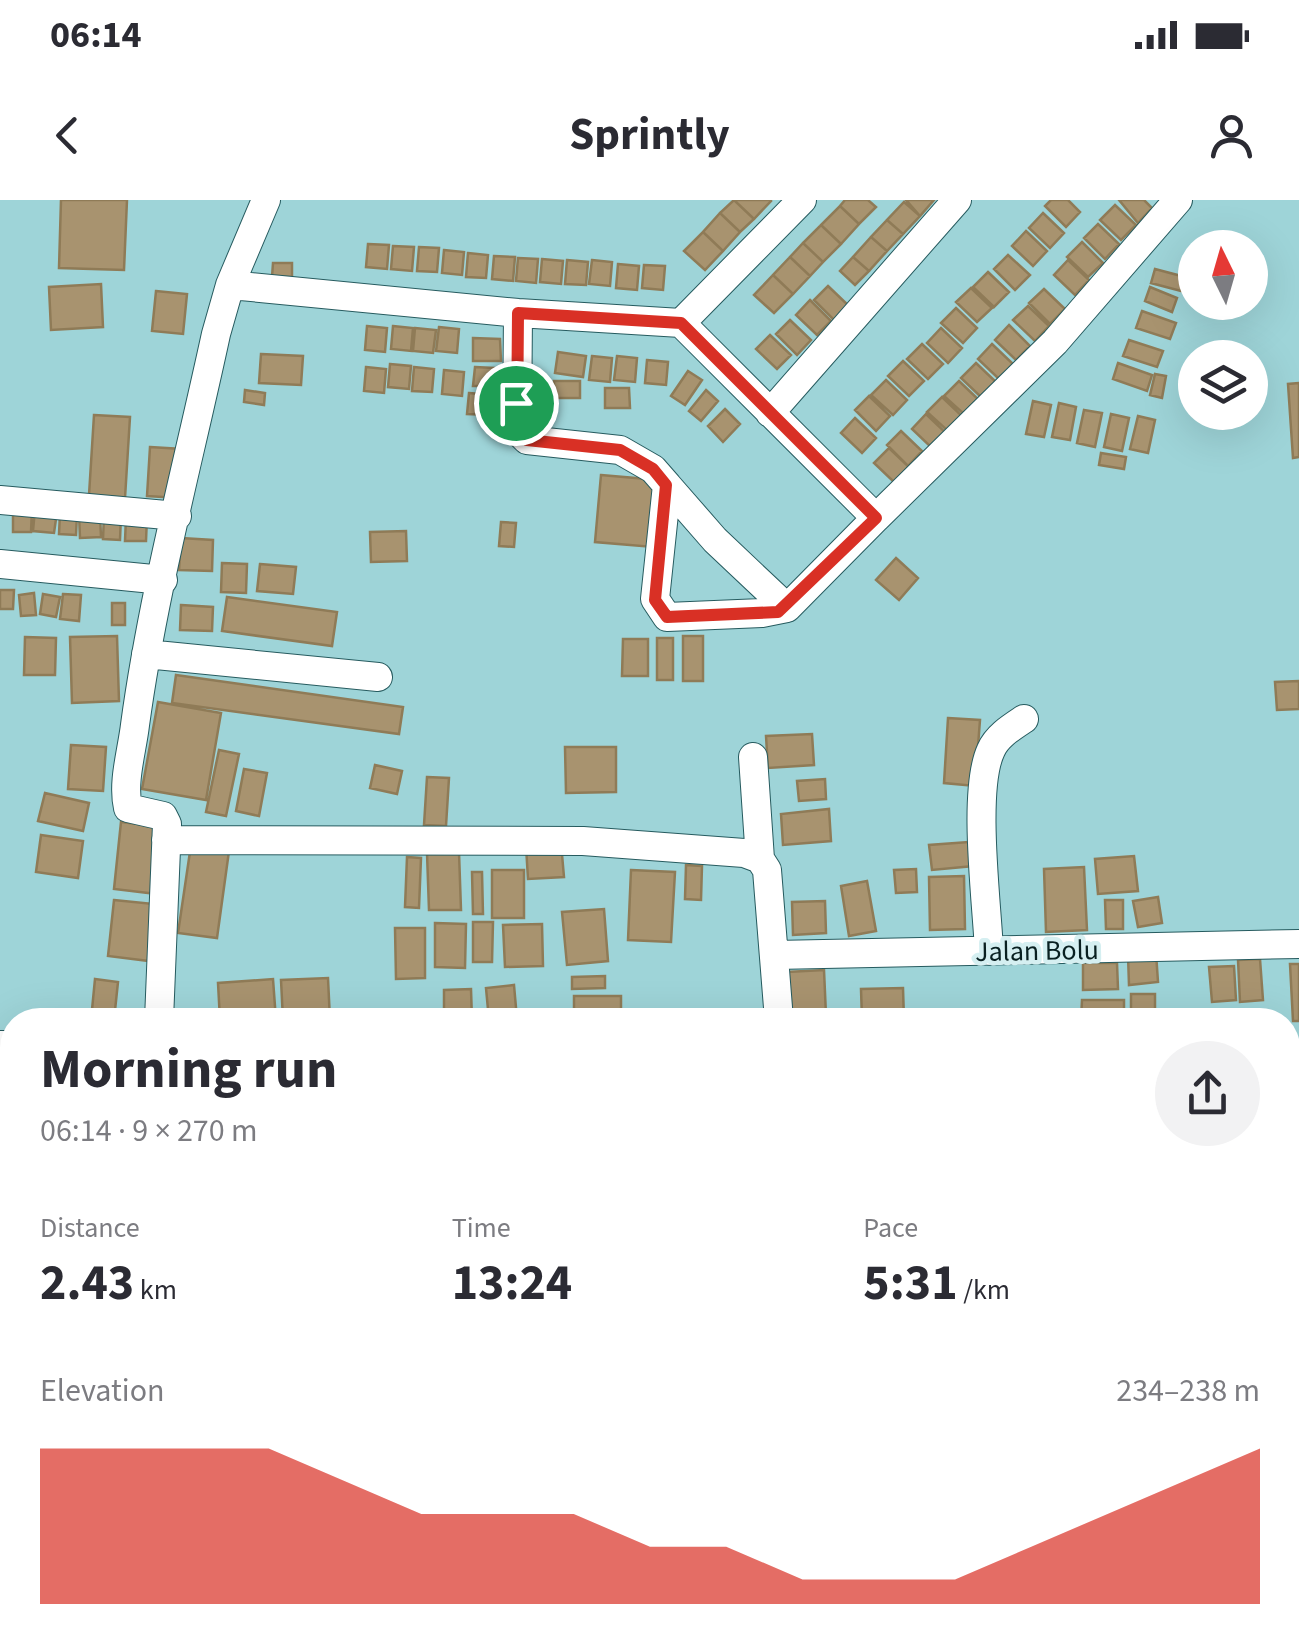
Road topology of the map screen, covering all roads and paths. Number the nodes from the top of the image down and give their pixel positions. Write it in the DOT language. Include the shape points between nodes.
graph roads {
  1 [pos="266,200"];
  2 [pos="802,200"];
  3 [pos="958,200"];
  4 [pos="1178,200"];
  5 [pos="230,285"];
  6 [pos="518,313"];
  7 [pos="681,323"];
  8 [pos="770,413"];
  9 [pos="666,485"];
  10 [pos="0,500"];
  11 [pos="177,516"];
  12 [pos="876,518"];
  13 [pos="0,564"];
  14 [pos="163,580"];
  15 [pos="787,608"];
  16 [pos="146,654"];
  17 [pos="378,677"];
  18 [pos="1024,719"];
  19 [pos="753,758"];
  20 [pos="166,840"];
  21 [pos="760,859"];
  22 [pos="1299,944"];
  23 [pos="990,952"];
  24 [pos="775,955"];
  25 [pos="159,1008"];
  26 [pos="778,1008"];
  1 -- 5 [label="street"];
  2 -- 7 [label="street"];
  3 -- 8 [label="street"];
  4 -- 12 [label="street" via="1055,342"];
  5 -- 6 [label="street"];
  5 -- 11 [label="street"];
  6 -- 7 [label="street"];
  6 -- 9 [label="street" via="517,430 527,440 632,454"];
  7 -- 8 [label="street"];
  8 -- 12 [label="street"];
  9 -- 15 [label="street"];
  9 -- 15 [label="street" via="655,600 660,611 702,618"];
  10 -- 11 [label="street"];
  11 -- 14 [label="street"];
  12 -- 15 [label="street"];
  13 -- 14 [label="street"];
  14 -- 16 [label="street"];
  16 -- 17 [label="street"];
  16 -- 20 [label="street" via="126,796 132,811 166,819"];
  18 -- 23 [label="street" via="991,748 986,764"];
  19 -- 21 [label="street"];
  20 -- 21 [label="street" via="583,840"];
  20 -- 25 [label="street"];
  21 -- 24 [label="street" via="767,870"];
  22 -- 23 [label="street, Jalan Bolu"];
  23 -- 24 [label="street, Jalan Bolu"];
  24 -- 26 [label="street"];
}
